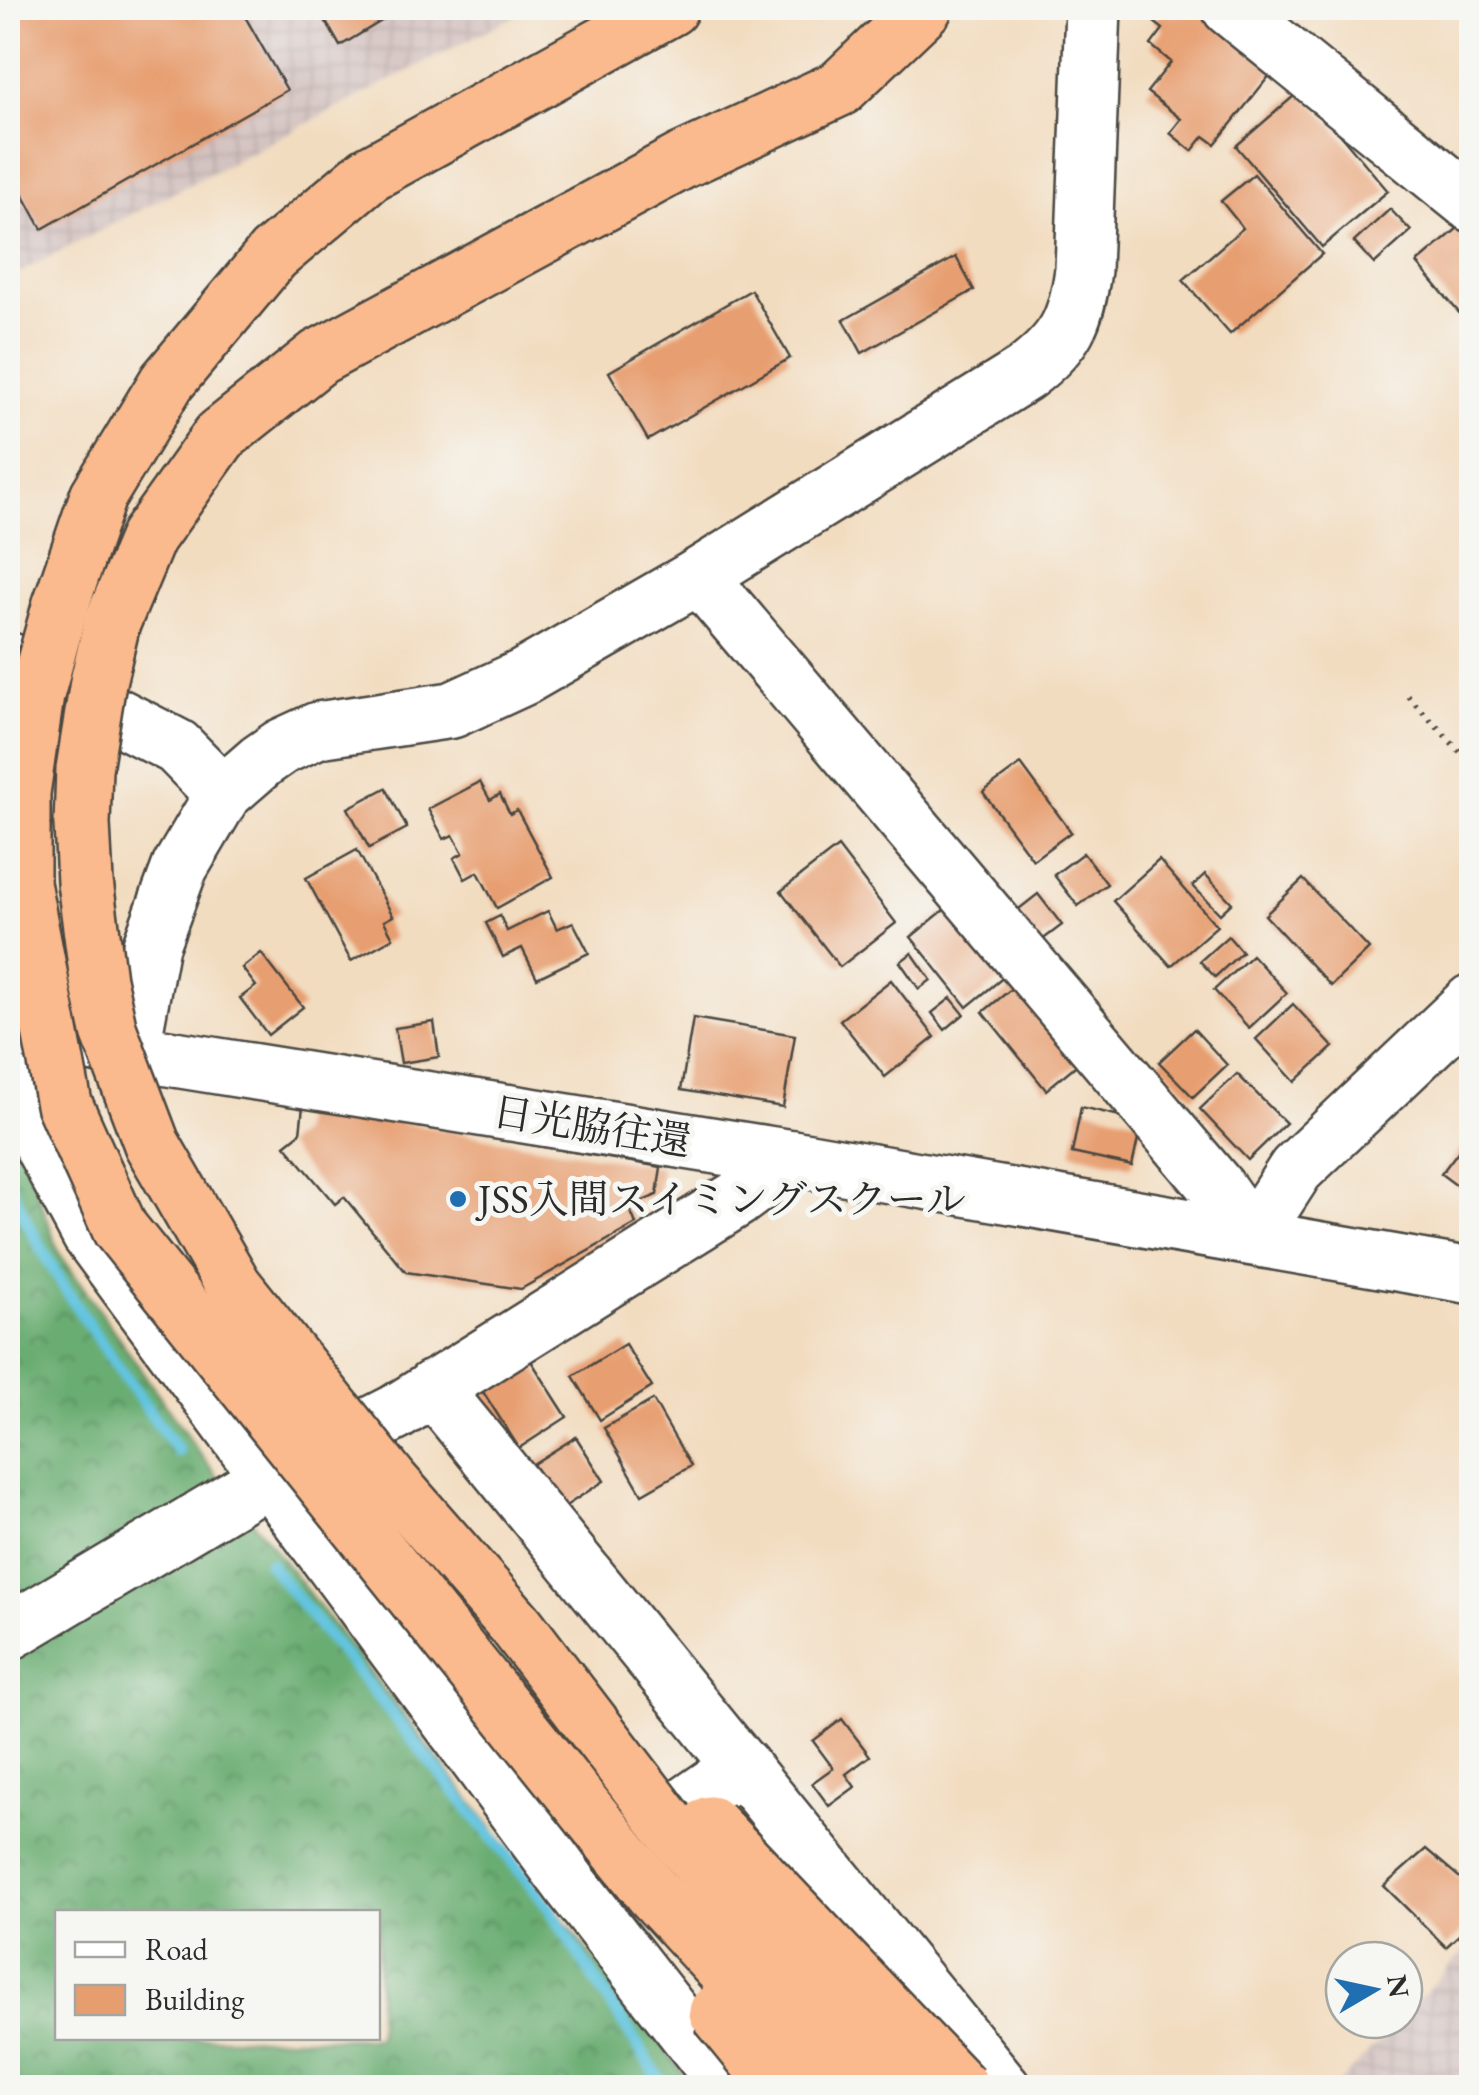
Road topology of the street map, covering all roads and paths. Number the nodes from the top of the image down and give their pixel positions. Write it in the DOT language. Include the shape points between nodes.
graph roads {
  1 [pos="670,8"];
  2 [pos="924,8"];
  3 [pos="1094,8"];
  4 [pos="1230,8"];
  5 [pos="1472,204"];
  6 [pos="699,576"];
  7 [pos="8,660"];
  8 [pos="1408,696"];
  9 [pos="1472,764"];
  10 [pos="223,794"];
  11 [pos="1472,1002"];
  12 [pos="8,1028"];
  13 [pos="131,1052"];
  14 [pos="8,1082"];
  15 [pos="792,1158"];
  16 [pos="1252,1237"];
  17 [pos="1472,1276"];
  18 [pos="433,1388"];
  19 [pos="270,1477"];
  20 [pos="516,1625"];
  21 [pos="8,1633"];
  22 [pos="468,1664"];
  23 [pos="742,1766"];
  24 [pos="570,1884"];
  25 [pos="730,2088"];
  26 [pos="779,2088"];
  27 [pos="833,2088"];
  28 [pos="890,2088"];
  29 [pos="961,2088"];
  30 [pos="1004,2088"];
  1 -- 22 [label="highway, bridge" via="369,174 273,255 167,382 98,496 36,694 22,794 22,883 64,1104 120,1229"];
  2 -- 20 [label="highway, bridge" via="840,88 682,161 319,358 220,436 148,537 112,623 84,768 85,882 109,1031 152,1144 234,1286"];
  3 -- 6 [label="street" via="1083,270 1078,308 1064,338 1024,374"];
  4 -- 5 [label="street"];
  6 -- 10 [label="street" via="483,696 452,710 318,730 281,747"];
  6 -- 16 [label="street" via="1206,1174"];
  7 -- 10 [label="street" via="177,747"];
  8 -- 9 [label="path"];
  10 -- 13 [label="street" via="180,867 157,929"];
  11 -- 16 [label="street" via="1296,1169"];
  12 -- 13 [label="street, 日光脇往還"];
  13 -- 15 [label="street, 日光脇往還"];
  14 -- 19 [label="street" via="90,1235"];
  15 -- 16 [label="street, 日光脇往還"];
  15 -- 18 [label="street"];
  16 -- 17 [label="street, 日光脇往還"];
  18 -- 19 [label="street"];
  18 -- 23 [label="street"];
  19 -- 21 [label="street"];
  19 -- 24 [label="street"];
  20 -- 28 [label="highway, bridge" via="680,1841"];
  20 -- 29 [label="highway, bridge"];
  22 -- 26 [label="highway, bridge" via="634,1911"];
  22 -- 27 [label="highway, bridge" via="652,1892"];
  23 -- 24 [label="street"];
  23 -- 30 [label="street"];
  24 -- 25 [label="street"];
}
